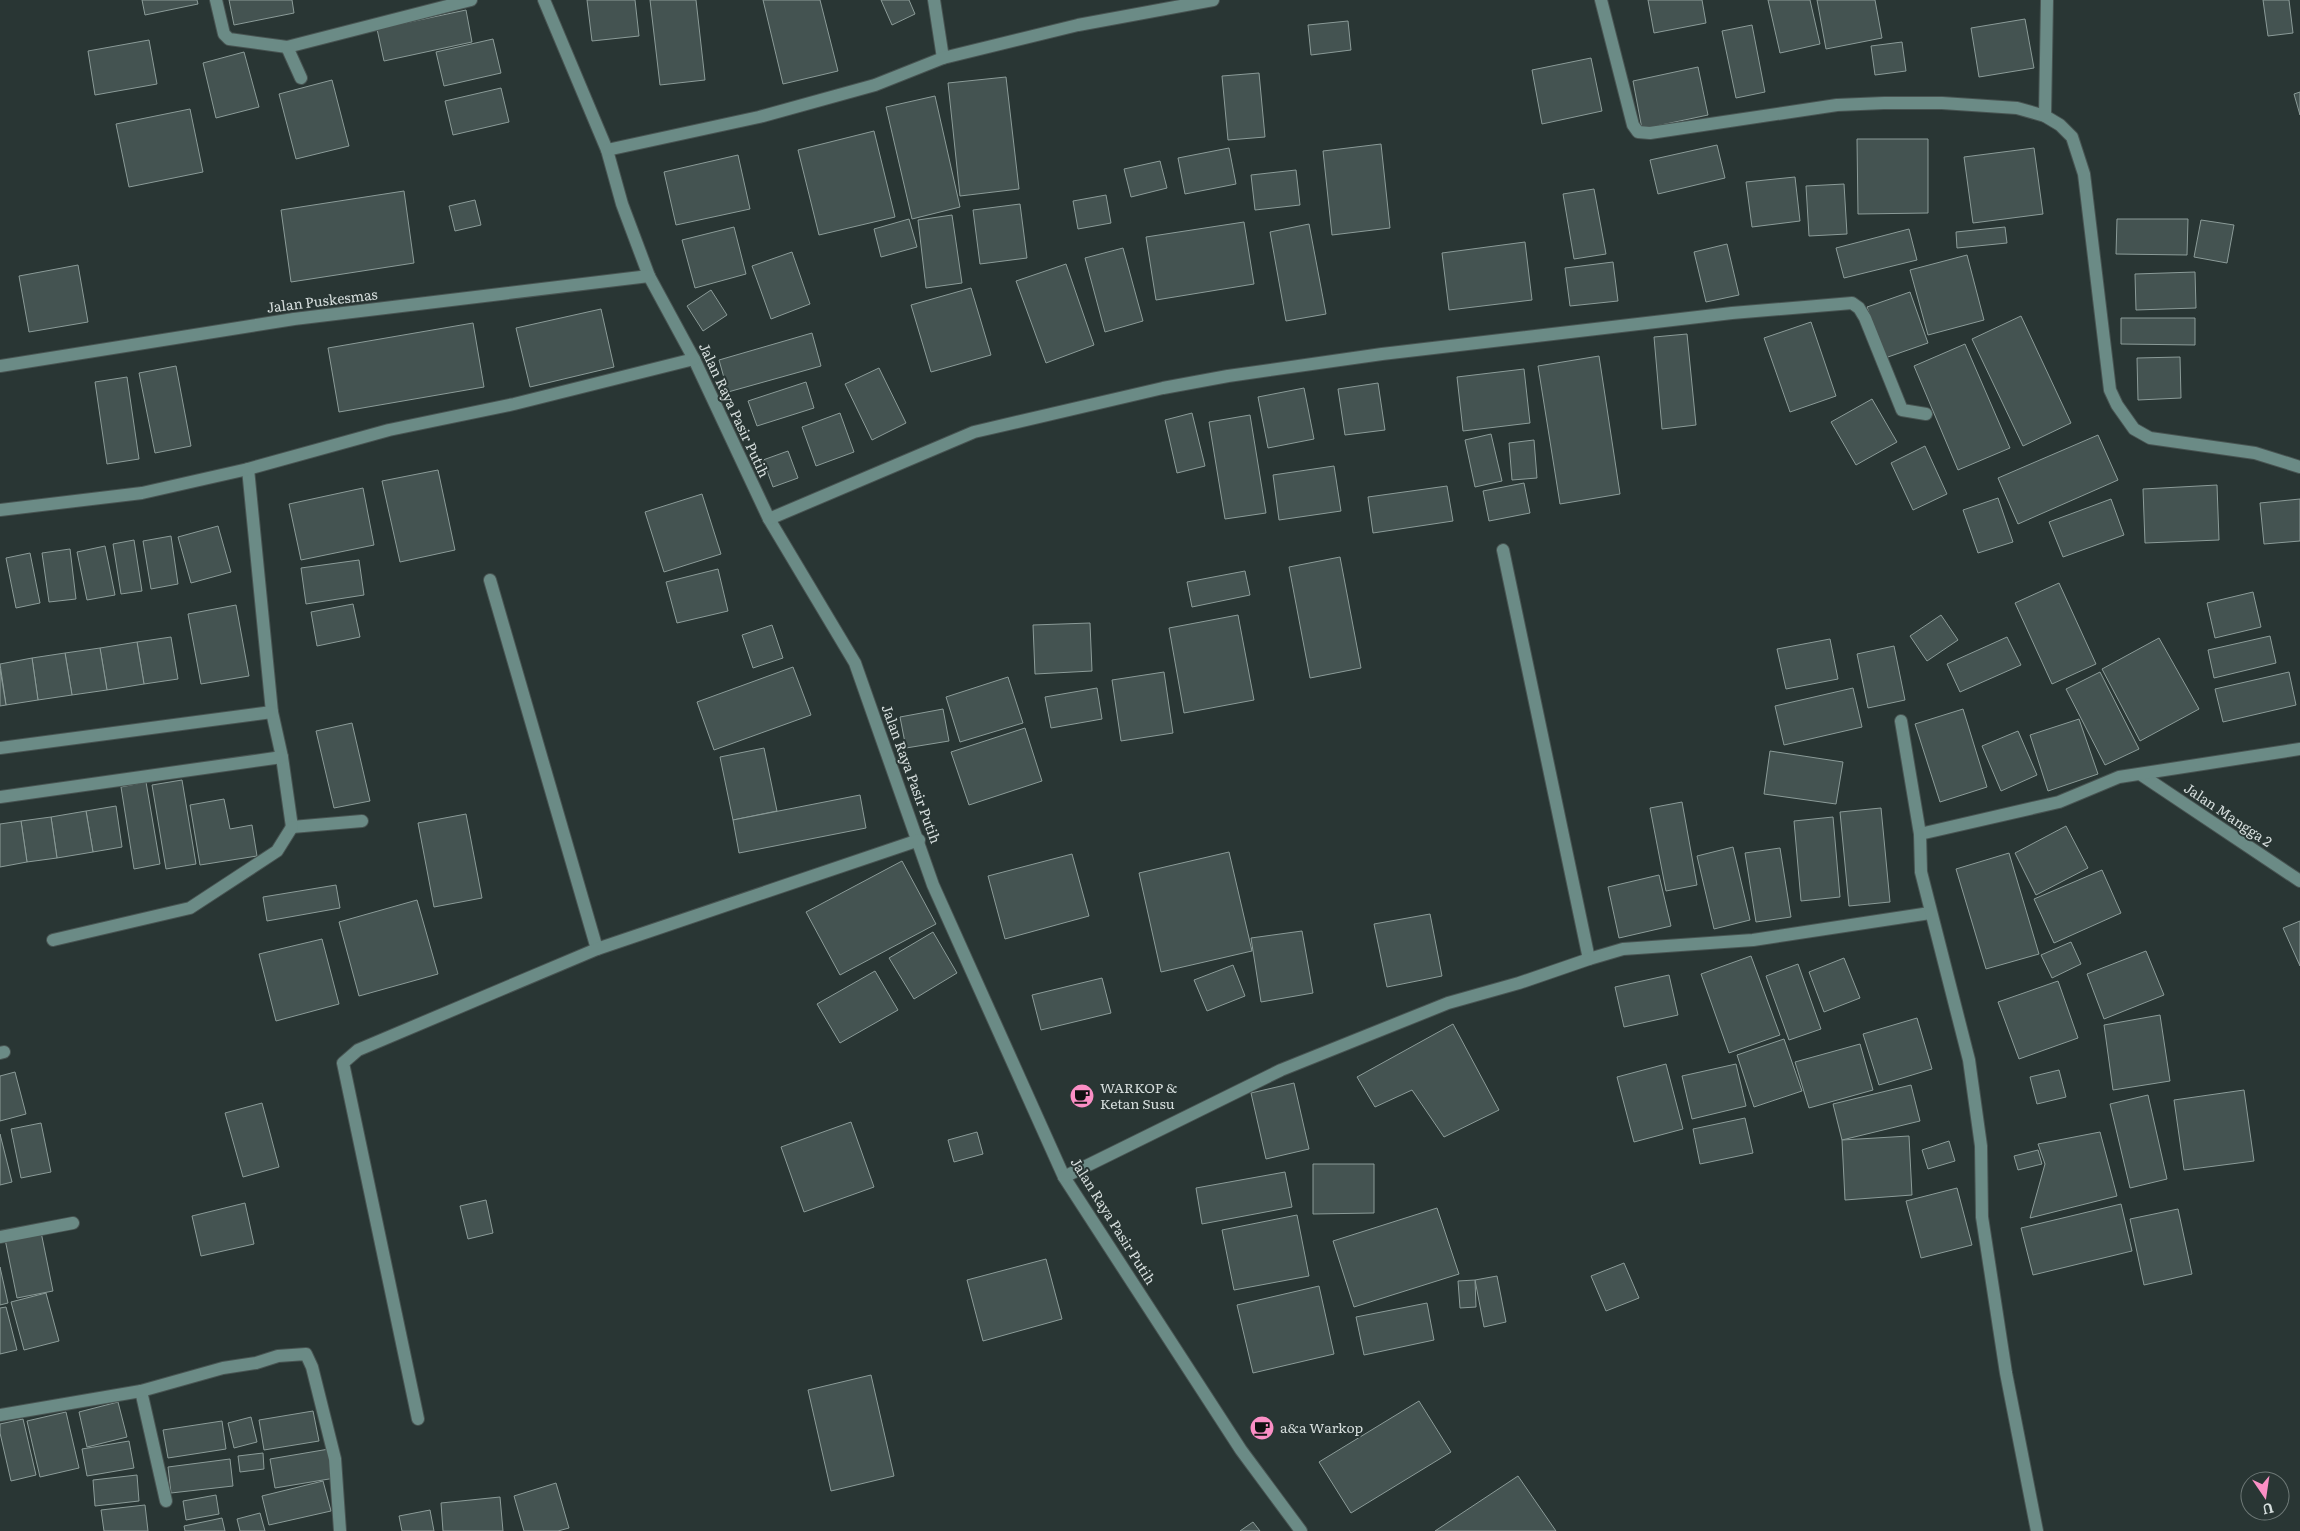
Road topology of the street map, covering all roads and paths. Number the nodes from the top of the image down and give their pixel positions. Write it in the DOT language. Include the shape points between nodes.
graph roads {
  1 [pos="216,0"];
  2 [pos="472,0"];
  3 [pos="544,0"];
  4 [pos="934,0"];
  5 [pos="1213,0"];
  6 [pos="1601,0"];
  7 [pos="2047,0"];
  8 [pos="287,47"];
  9 [pos="943,58"];
  10 [pos="301,78"];
  11 [pos="2045,116"];
  12 [pos="607,150"];
  13 [pos="649,276"];
  14 [pos="694,358"];
  15 [pos="0,366"];
  16 [pos="1926,414"];
  17 [pos="2300,467"];
  18 [pos="248,469"];
  19 [pos="0,510"];
  20 [pos="769,519"];
  21 [pos="1503,550"];
  22 [pos="490,580"];
  23 [pos="272,712"];
  24 [pos="1901,721"];
  25 [pos="0,748"];
  26 [pos="2300,749"];
  27 [pos="282,757"];
  28 [pos="2140,774"];
  29 [pos="0,797"];
  30 [pos="362,821"];
  31 [pos="292,827"];
  32 [pos="1920,834"];
  33 [pos="919,840"];
  34 [pos="2300,881"];
  35 [pos="1930,913"];
  36 [pos="53,940"];
  37 [pos="597,948"];
  38 [pos="1589,959"];
  39 [pos="1064,1177"];
  40 [pos="73,1223"];
  41 [pos="0,1237"];
  42 [pos="141,1391"];
  43 [pos="0,1415"];
  44 [pos="418,1419"];
  45 [pos="166,1500"];
  46 [pos="340,1531"];
  47 [pos="1301,1531"];
  48 [pos="2037,1531"];
  1 -- 8 [label="street" via="224,34 229,39"];
  2 -- 8 [label="street"];
  3 -- 12 [label="street, Jalan Raya Pasir Putih"];
  4 -- 9 [label="street"];
  5 -- 9 [label="street" via="1078,26"];
  6 -- 11 [label="street" via="1633,126 1638,132 1650,133 1837,105 1884,103 2017,108"];
  7 -- 11 [label="street"];
  8 -- 10 [label="street"];
  9 -- 12 [label="street" via="875,85 759,117"];
  11 -- 17 [label="street" via="2072,137 2084,174 2110,390 2134,429 2150,438 2255,453"];
  12 -- 13 [label="street, Jalan Raya Pasir Putih" via="622,204"];
  13 -- 14 [label="street, Jalan Raya Pasir Putih"];
  13 -- 15 [label="street, Jalan Puskesmas" via="294,319"];
  14 -- 18 [label="street" via="514,404 389,430"];
  14 -- 20 [label="street, Jalan Raya Pasir Putih"];
  16 -- 20 [label="street" via="1902,410 1865,318 1860,308 1852,303 1732,313 1382,354 1163,388 974,432"];
  18 -- 19 [label="street" via="142,493"];
  18 -- 23 [label="street"];
  20 -- 33 [label="street, Jalan Raya Pasir Putih" via="855,663"];
  21 -- 38 [label="street"];
  22 -- 37 [label="street"];
  23 -- 25 [label="street"];
  23 -- 27 [label="street"];
  24 -- 32 [label="street"];
  26 -- 28 [label="street"];
  27 -- 29 [label="street"];
  27 -- 31 [label="street"];
  28 -- 32 [label="street" via="2118,777 2059,802"];
  28 -- 34 [label="street, Jalan Mangga 2"];
  30 -- 31 [label="street"];
  31 -- 36 [label="street" via="277,851 190,908"];
  32 -- 35 [label="street" via="1921,872"];
  33 -- 37 [label="street"];
  33 -- 39 [label="street, Jalan Raya Pasir Putih" via="933,884"];
  35 -- 38 [label="street" via="1753,940 1623,950"];
  35 -- 48 [label="street" via="1969,1060 1981,1146 1984,1236 2006,1373"];
  37 -- 44 [label="street" via="358,1050 343,1063"];
  38 -- 39 [label="street" via="1448,1003 1290,1066"];
  39 -- 47 [label="street, Jalan Raya Pasir Putih" via="1241,1450"];
  40 -- 41 [label="street"];
  42 -- 43 [label="street"];
  42 -- 45 [label="street"];
  42 -- 46 [label="street" via="223,1368 278,1356 306,1354 335,1460"];
}
